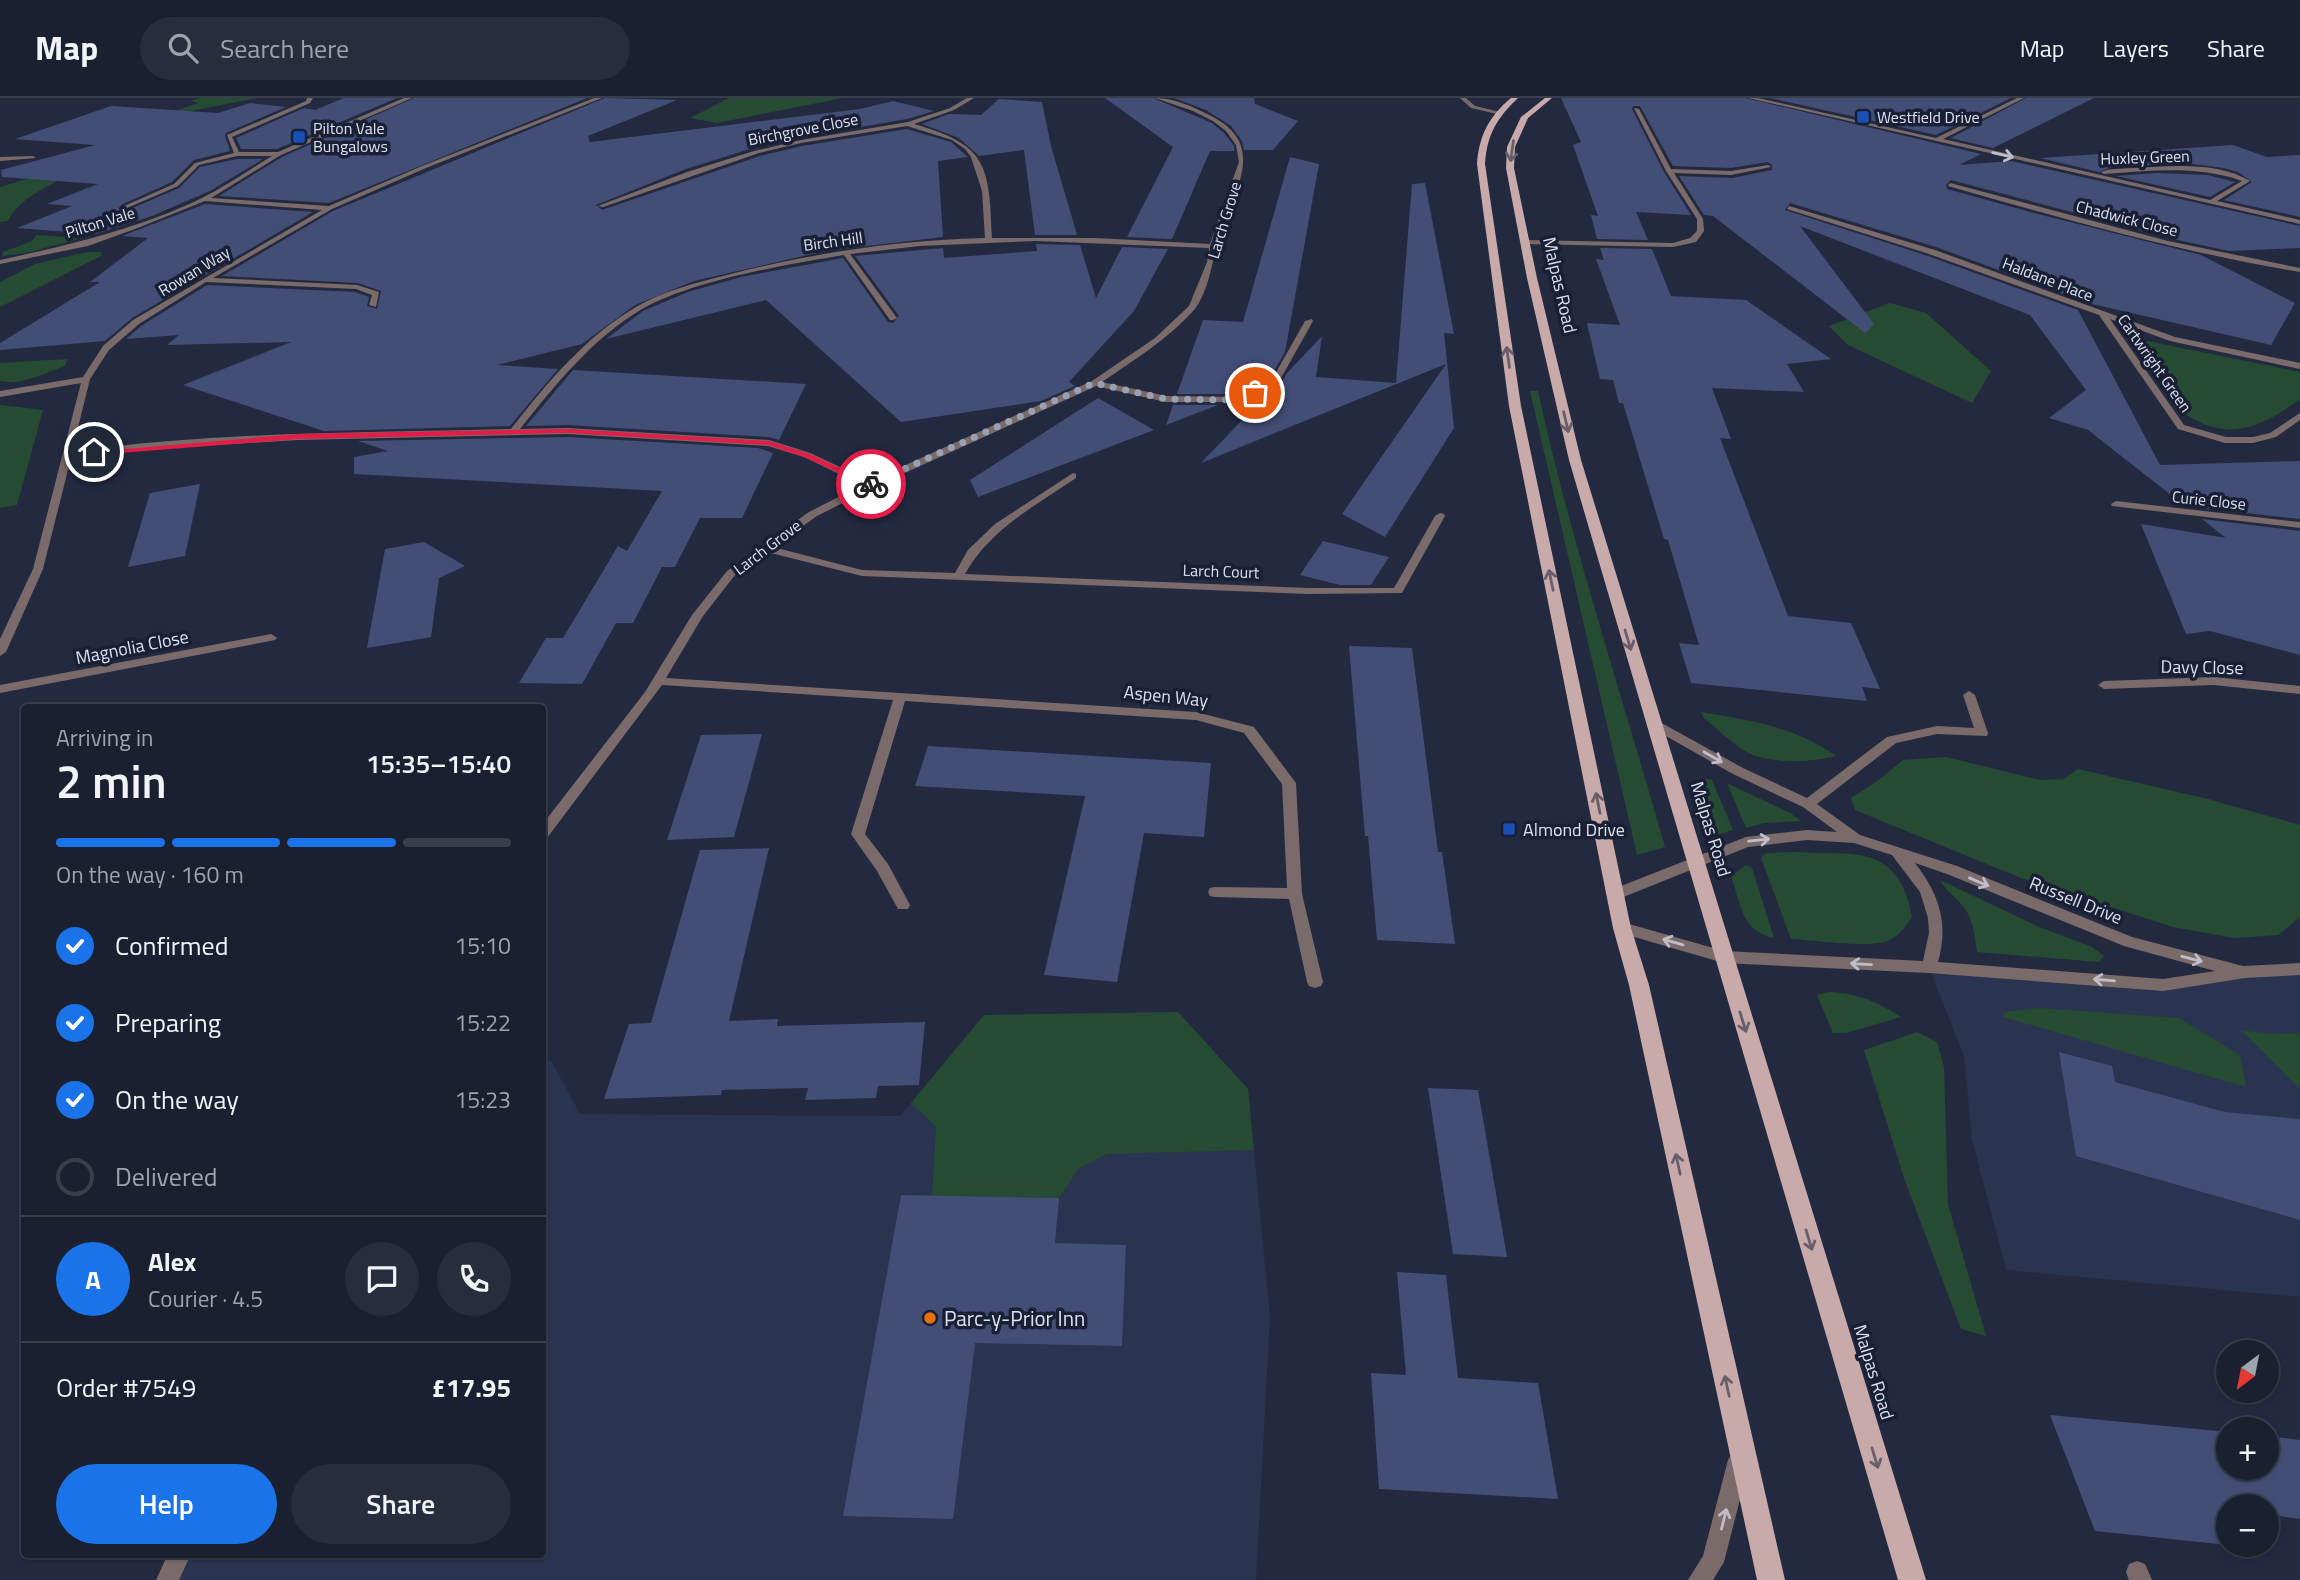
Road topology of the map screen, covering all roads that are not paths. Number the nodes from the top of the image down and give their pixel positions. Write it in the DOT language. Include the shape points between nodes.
graph roads {
  1 [pos="310,98"];
  2 [pos="409,98"];
  3 [pos="599,98"];
  4 [pos="971,98"];
  5 [pos="1158,98"];
  6 [pos="1463,98"];
  7 [pos="1516,98"];
  8 [pos="1549,98"];
  9 [pos="1751,98"];
  10 [pos="1792,98"];
  11 [pos="2021,98"];
  12 [pos="1777,104"];
  13 [pos="1636,109"];
  14 [pos="1497,112"];
  15 [pos="905,123"];
  16 [pos="1937,140"];
  17 [pos="279,153"];
  18 [pos="237,154"];
  19 [pos="33,158"];
  20 [pos="0,159"];
  21 [pos="1768,167"];
  22 [pos="1669,172"];
  23 [pos="2084,173"];
  24 [pos="1950,185"];
  25 [pos="204,199"];
  26 [pos="2211,202"];
  27 [pos="601,206"];
  28 [pos="125,207"];
  29 [pos="330,208"];
  30 [pos="1789,208"];
  31 [pos="2300,222"];
  32 [pos="988,238"];
  33 [pos="1525,242"];
  34 [pos="1213,246"];
  35 [pos="846,253"];
  36 [pos="0,262"];
  37 [pos="2300,270"];
  38 [pos="204,280"];
  39 [pos="373,305"];
  40 [pos="2103,315"];
  41 [pos="893,318"];
  42 [pos="1309,321"];
  43 [pos="2300,366"];
  44 [pos="86,379"];
  45 [pos="1094,383"];
  46 [pos="0,394"];
  47 [pos="2300,416"];
  48 [pos="515,430"];
  49 [pos="68,456"];
  50 [pos="1073,476"];
  51 [pos="870,485"];
  52 [pos="2116,504"];
  53 [pos="1440,516"];
  54 [pos="2300,524"];
  55 [pos="763,548"];
  56 [pos="958,577"];
  57 [pos="271,638"];
  58 [pos="0,652"];
  59 [pos="658,681"];
  60 [pos="2104,685"];
  61 [pos="0,690"];
  62 [pos="2300,690"];
  63 [pos="1969,695"];
  64 [pos="900,697"];
  65 [pos="1654,724"];
  66 [pos="1808,804"];
  67 [pos="546,830"];
  68 [pos="1855,838"];
  69 [pos="1896,851"];
  70 [pos="1695,863"];
  71 [pos="1215,892"];
  72 [pos="1295,894"];
  73 [pos="1616,894"];
  74 [pos="903,905"];
  75 [pos="1622,928"];
  76 [pos="1724,957"];
  77 [pos="1929,967"];
  78 [pos="2300,969"];
  79 [pos="2245,972"];
  80 [pos="1315,982"];
  81 [pos="1741,1453"];
  82 [pos="178,1558"];
  83 [pos="167,1580"];
  84 [pos="1699,1580"];
  85 [pos="1771,1580"];
  86 [pos="1912,1580"];
  1 -- 18 [label="street" via="229,136"];
  2 -- 17 [label="street, Pilton Vale"];
  3 -- 29 [label="street, Rowan Way"];
  4 -- 15 [label="street, Birchgrove Close"];
  5 -- 34 [label="street, Larch Grove" via="1215,120 1239,145 1242,162"];
  6 -- 14 [label="street" via="1473,107"];
  7 -- 14 [label="main road"];
  8 -- 33 [label="main road, Malpas Road, one-way" via="1525,117 1511,147 1510,168"];
  9 -- 12 [label="street"];
  10 -- 12 [label="street"];
  11 -- 16 [label="street"];
  12 -- 16 [label="street"];
  13 -- 22 [label="street"];
  73 -- 14 [label="main road, one-way" via="1515,406 1481,164 1485,131"];
  15 -- 27 [label="street, Birchgrove Close" via="782,145"];
  15 -- 32 [label="street" via="966,146 976,160 987,195"];
  16 -- 23 [label="street, one-way"];
  17 -- 18 [label="street, Pilton Vale"];
  17 -- 25 [label="street, Pilton Vale"];
  18 -- 28 [label="street, Pilton Vale" via="197,164 176,185"];
  19 -- 20 [label="street"];
  21 -- 22 [label="street" via="1749,172"];
  22 -- 33 [label="street" via="1700,219 1702,232 1693,240 1673,245"];
  23 -- 26 [label="street"];
  23 -- 26 [label="street, Huxley Green" via="2192,168 2248,181"];
  24 -- 37 [label="street, Chadwick Close" via="2205,252"];
  25 -- 29 [label="street, Pilton Vale"];
  25 -- 36 [label="street, Pilton Vale" via="85,244"];
  26 -- 31 [label="street"];
  29 -- 38 [label="street, Rowan Way"];
  30 -- 40 [label="street, Haldane Place" via="1932,252"];
  32 -- 34 [label="street, Birch Hill"];
  32 -- 35 [label="street, Birch Hill"];
  33 -- 65 [label="main road, Malpas Road, one-way" via="1576,460"];
  34 -- 45 [label="street, Larch Grove" via="1193,307 1158,340"];
  35 -- 41 [label="street"];
  35 -- 48 [label="street, Birch Hill" via="786,262 692,286 639,308 557,378"];
  38 -- 39 [label="street" via="358,287 376,294"];
  38 -- 44 [label="street, Rowan Way" via="136,322 106,348"];
  40 -- 43 [label="street, Haldane Place" via="2174,339"];
  40 -- 47 [label="street, Cartwright Green" via="2181,427 2225,440 2253,440 2273,435"];
  42 -- 45 [label="street" via="1273,385 1238,400 1166,399"];
  44 -- 46 [label="street"];
  44 -- 49 [label="street, Rowan Way"];
  45 -- 51 [label="street, Larch Grove"];
  48 -- 49 [label="street" via="298,437 121,448"];
  48 -- 51 [label="street" via="769,443 807,455"];
  49 -- 58 [label="street, Rowan Way" via="38,569"];
  50 -- 56 [label="street" via="999,526 972,552"];
  51 -- 55 [label="street, Larch Grove" via="813,514"];
  52 -- 54 [label="street, Curie Close"];
  53 -- 56 [label="street, Larch Court" via="1398,591"];
  55 -- 56 [label="street, Larch Court" via="862,573"];
  55 -- 59 [label="street, Larch Grove" via="732,573 698,615"];
  57 -- 61 [label="street, Magnolia Close"];
  59 -- 64 [label="street, Aspen Way"];
  59 -- 67 [label="street, Larch Grove"];
  60 -- 62 [label="street, Davy Close" via="2214,681"];
  63 -- 66 [label="street" via="1982,733 1937,730 1892,740"];
  64 -- 72 [label="street, Aspen Way" via="1196,716 1249,730 1289,783"];
  64 -- 74 [label="street" via="858,834"];
  65 -- 66 [label="street, Russell Drive, one-way"];
  65 -- 70 [label="main road, Malpas Road"];
  66 -- 68 [label="street, Russell Drive"];
  68 -- 69 [label="street, Russell Drive"];
  70 -- 68 [label="street, Russell Drive, one-way" via="1746,842 1807,835"];
  69 -- 77 [label="street, Russell Drive" via="1921,877 1935,907 1936,946"];
  69 -- 79 [label="street, Russell Drive, one-way" via="2129,942"];
  70 -- 73 [label="street, Russell Drive"];
  70 -- 76 [label="main road, Malpas Road"];
  71 -- 72 [label="street"];
  72 -- 80 [label="street, Aspen Way"];
  73 -- 75 [label="main road"];
  76 -- 75 [label="street, Russell Drive, one-way"];
  81 -- 75 [label="main road, one-way" via="1639,985"];
  77 -- 76 [label="street, Russell Drive, one-way"];
  76 -- 86 [label="main road, Malpas Road, one-way"];
  79 -- 77 [label="street, Russell Drive, one-way" via="2162,985"];
  78 -- 79 [label="street, Russell Drive"];
  84 -- 81 [label="street, one-way" via="1713,1562"];
  81 -- 85 [label="main road"];
  82 -- 83 [label="street"];
}
